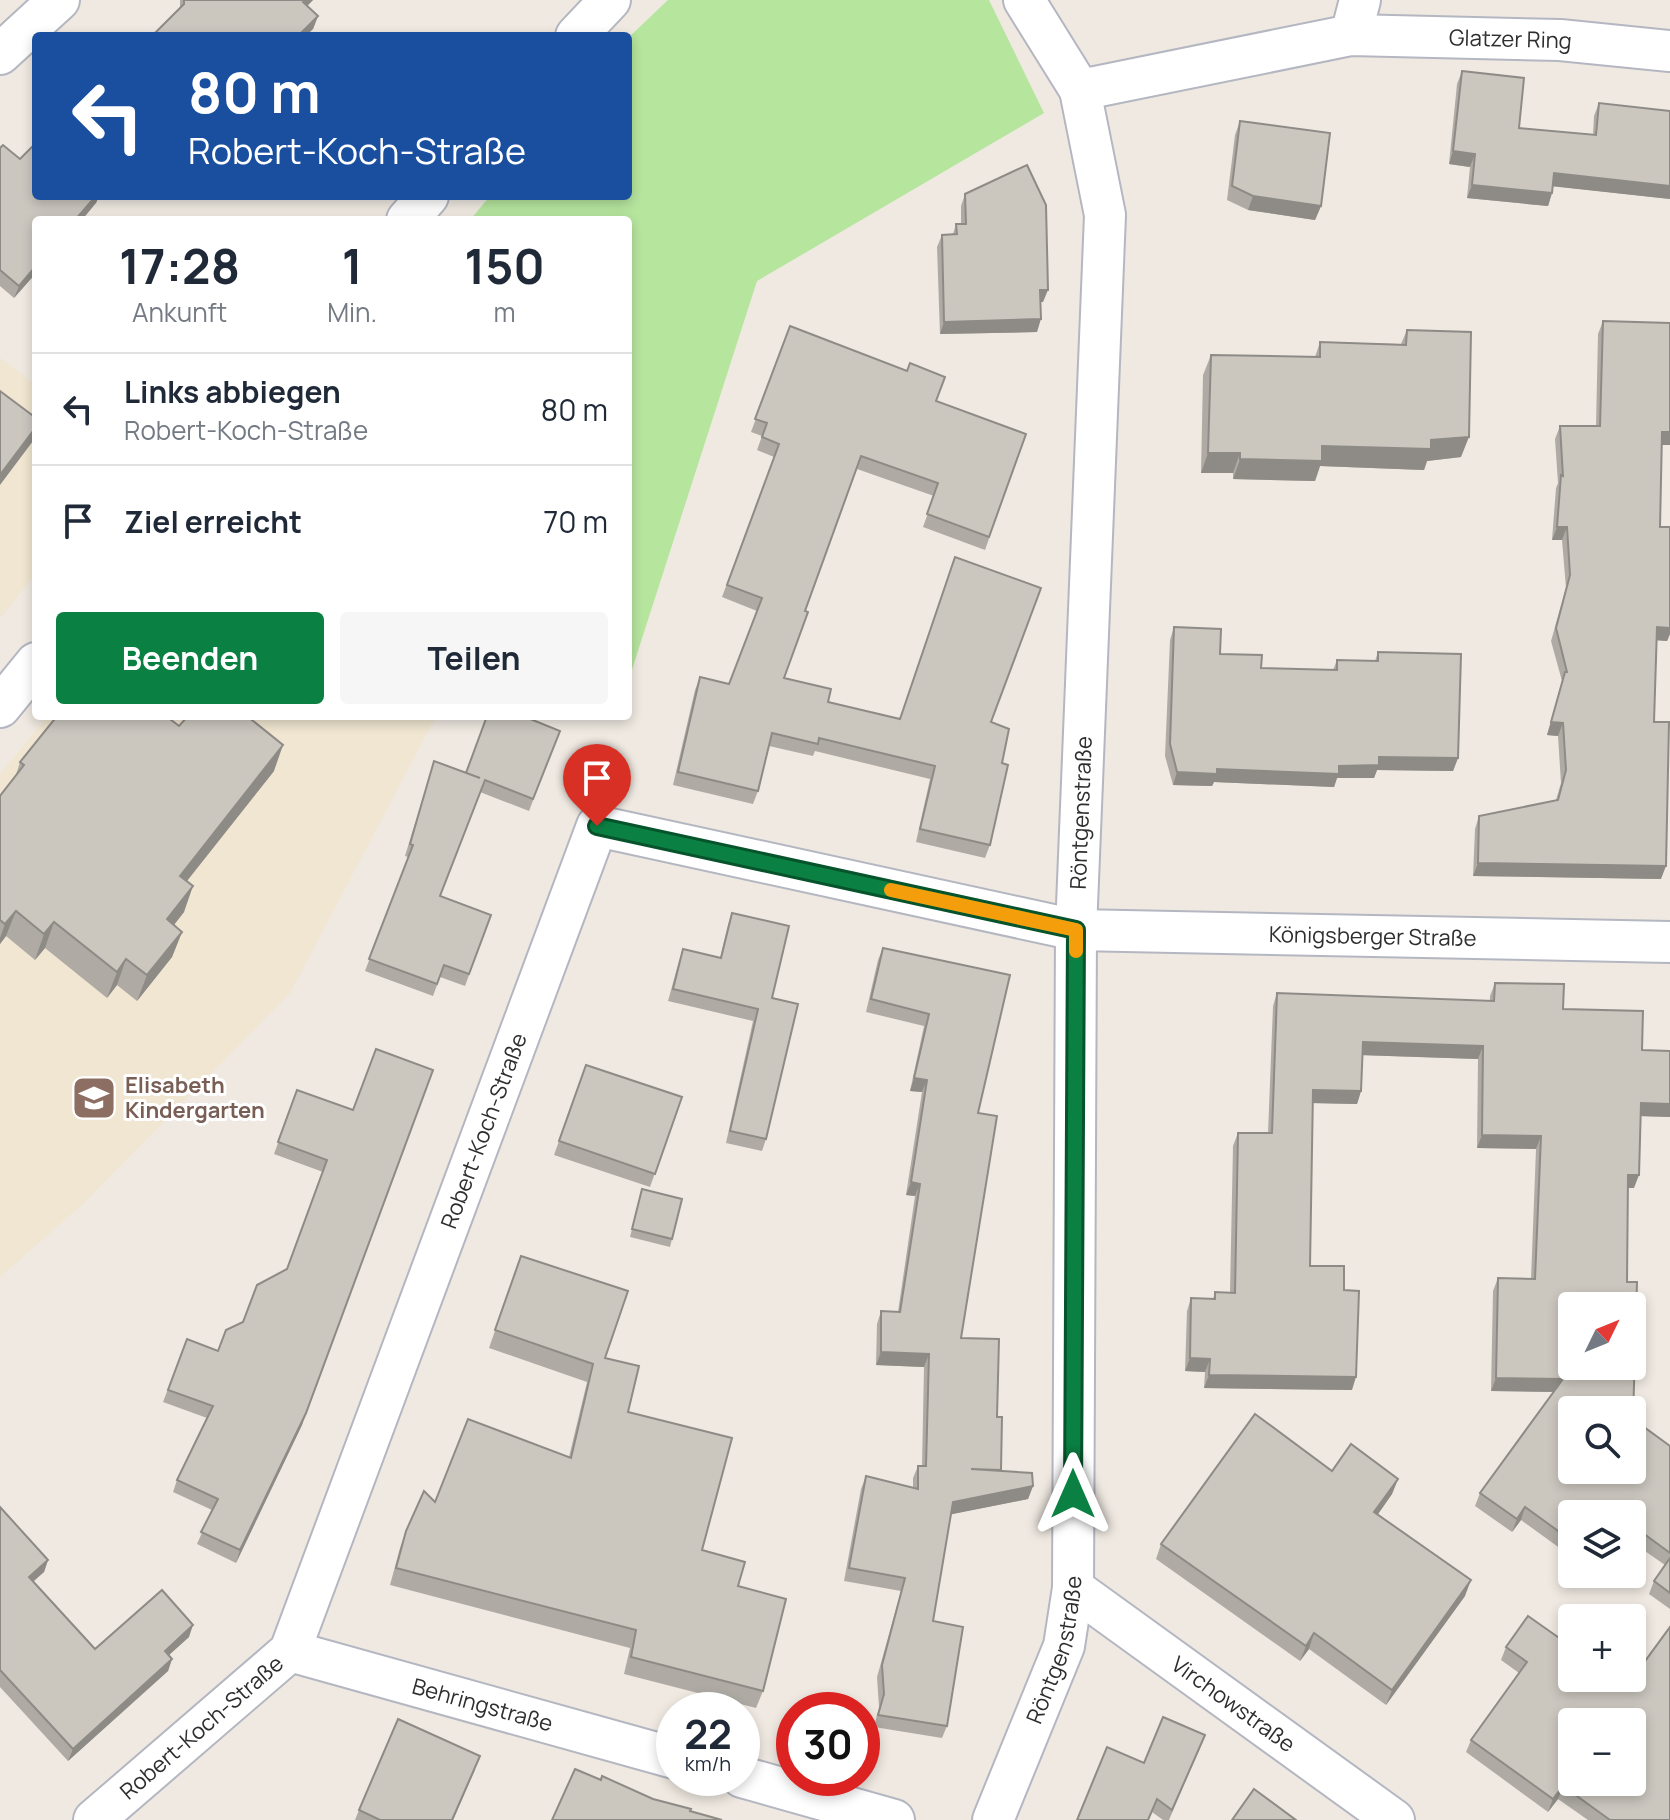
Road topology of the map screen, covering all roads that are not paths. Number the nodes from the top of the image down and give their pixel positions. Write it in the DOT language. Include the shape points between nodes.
graph roads {
  1 [pos="59,0"];
  2 [pos="610,0"];
  3 [pos="1024,0"];
  4 [pos="1356,17"];
  5 [pos="580,32"];
  6 [pos="1670,51"];
  7 [pos="0,54"];
  8 [pos="1080,90"];
  9 [pos="424,200"];
  10 [pos="410,216"];
  11 [pos="32,668"];
  12 [pos="0,707"];
  13 [pos="1076,930"];
  14 [pos="1670,942"];
  15 [pos="1073,1588"];
  16 [pos="290,1651"];
  17 [pos="656,1753"];
  18 [pos="760,1782"];
  19 [pos="94,1820"];
  20 [pos="894,1820"];
  21 [pos="993,1820"];
  22 [pos="1394,1820"];
  1 -- 7 [label="street"];
  2 -- 5 [label="street"];
  3 -- 8 [label="street, Röntgenstraße"];
  4 -- 6 [label="street, Glatzer Ring"];
  4 -- 8 [label="street, Glatzer Ring"];
  8 -- 13 [label="street, Röntgenstraße" via="1105,215"];
  9 -- 10 [label="street"];
  11 -- 12 [label="street"];
  13 -- 14 [label="street, Königsberger Straße"];
  13 -- 15 [label="street, Röntgenstraße"];
  13 -- 16 [label="street, Robert-Koch-Straße" via="597,826"];
  15 -- 21 [label="street, Röntgenstraße" via="1064,1646"];
  15 -- 22 [label="street, Virchowstraße"];
  16 -- 17 [label="street, Behringstraße"];
  16 -- 19 [label="street, Robert-Koch-Straße"];
  18 -- 20 [label="street"];
}
